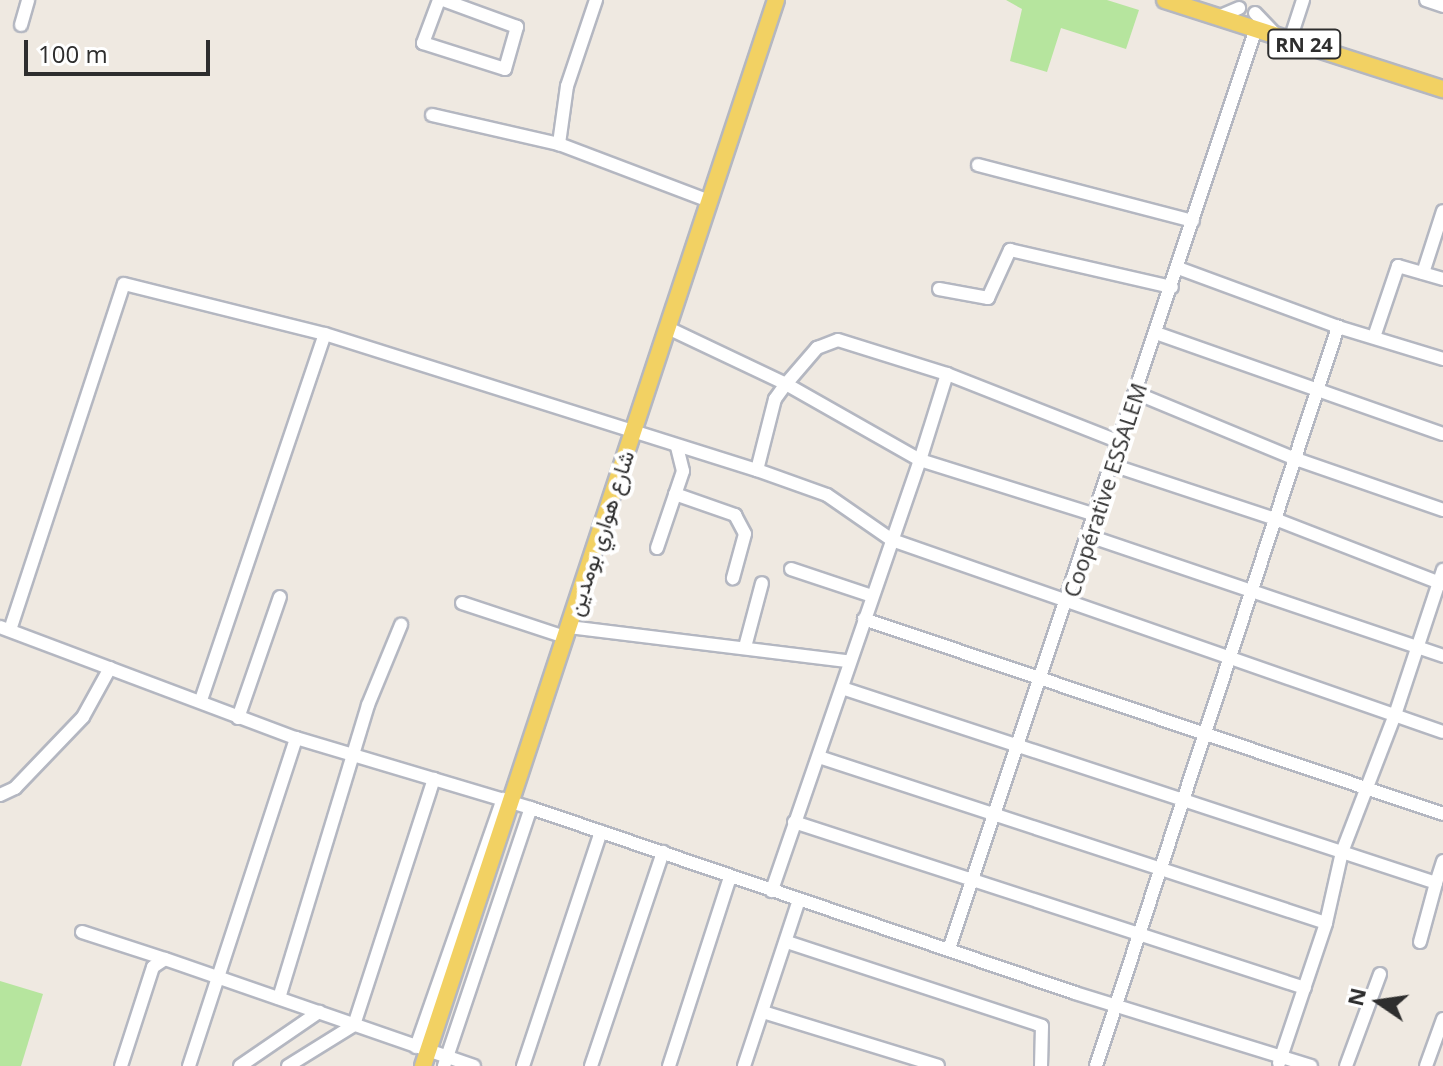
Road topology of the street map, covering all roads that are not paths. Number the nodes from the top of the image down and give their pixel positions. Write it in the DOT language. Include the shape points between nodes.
graph roads {
  1 [pos="28,0"];
  2 [pos="441,0"];
  3 [pos="596,0"];
  4 [pos="776,0"];
  5 [pos="1165,0"];
  6 [pos="1303,0"];
  7 [pos="1426,0"];
  8 [pos="1443,6"];
  9 [pos="1239,8"];
  10 [pos="1218,17"];
  11 [pos="1256,21"];
  12 [pos="21,25"];
  13 [pos="1283,38"];
  14 [pos="1443,89"];
  15 [pos="432,115"];
  16 [pos="559,144"];
  17 [pos="978,165"];
  18 [pos="709,201"];
  19 [pos="1443,211"];
  20 [pos="1193,221"];
  21 [pos="1178,268"];
  22 [pos="1423,273"];
  23 [pos="1443,279"];
  24 [pos="1172,287"];
  25 [pos="939,289"];
  26 [pos="1338,327"];
  27 [pos="668,328"];
  28 [pos="1156,333"];
  29 [pos="325,334"];
  30 [pos="1374,337"];
  31 [pos="1443,359"];
  32 [pos="947,374"];
  33 [pos="786,384"];
  34 [pos="1313,390"];
  35 [pos="1136,393"];
  36 [pos="632,434"];
  37 [pos="1443,434"];
  38 [pos="1120,442"];
  39 [pos="677,447"];
  40 [pos="1293,458"];
  41 [pos="920,460"];
  42 [pos="1112,465"];
  43 [pos="757,470"];
  44 [pos="675,494"];
  45 [pos="1443,510"];
  46 [pos="1096,515"];
  47 [pos="1275,519"];
  48 [pos="1089,536"];
  49 [pos="892,540"];
  50 [pos="657,548"];
  51 [pos="791,569"];
  52 [pos="733,578"];
  53 [pos="1441,579"];
  54 [pos="762,583"];
  55 [pos="1248,589"];
  56 [pos="872,596"];
  57 [pos="280,597"];
  58 [pos="1068,601"];
  59 [pos="462,603"];
  60 [pos="864,619"];
  61 [pos="401,625"];
  62 [pos="5,628"];
  63 [pos="567,632"];
  64 [pos="745,647"];
  65 [pos="1419,648"];
  66 [pos="1443,656"];
  67 [pos="1229,659"];
  68 [pos="847,661"];
  69 [pos="110,668"];
  70 [pos="1043,677"];
  71 [pos="842,688"];
  72 [pos="201,700"];
  73 [pos="1395,715"];
  74 [pos="238,718"];
  75 [pos="1205,732"];
  76 [pos="1443,732"];
  77 [pos="296,738"];
  78 [pos="1020,746"];
  79 [pos="355,756"];
  80 [pos="819,757"];
  81 [pos="434,779"];
  82 [pos="1367,791"];
  83 [pos="0,795"];
  84 [pos="507,800"];
  85 [pos="1183,800"];
  86 [pos="531,808"];
  87 [pos="1443,814"];
  88 [pos="995,815"];
  89 [pos="794,822"];
  90 [pos="601,832"];
  91 [pos="663,852"];
  92 [pos="1342,852"];
  93 [pos="1443,861"];
  94 [pos="1161,867"];
  95 [pos="730,877"];
  96 [pos="971,881"];
  97 [pos="1436,883"];
  98 [pos="772,891"];
  99 [pos="799,900"];
  100 [pos="1326,923"];
  101 [pos="82,932"];
  102 [pos="1140,932"];
  103 [pos="787,942"];
  104 [pos="1420,942"];
  105 [pos="949,949"];
  106 [pos="165,959"];
  107 [pos="1380,974"];
  108 [pos="218,976"];
  109 [pos="1305,988"];
  110 [pos="279,998"];
  111 [pos="1115,1005"];
  112 [pos="319,1012"];
  113 [pos="763,1012"];
  114 [pos="1443,1019"];
  115 [pos="354,1025"];
  116 [pos="422,1055"];
  117 [pos="445,1061"];
  118 [pos="1279,1062"];
  119 [pos="121,1066"];
  120 [pos="189,1066"];
  121 [pos="240,1066"];
  122 [pos="288,1066"];
  123 [pos="474,1066"];
  124 [pos="523,1066"];
  125 [pos="591,1066"];
  126 [pos="669,1066"];
  127 [pos="744,1066"];
  128 [pos="938,1066"];
  129 [pos="1041,1066"];
  130 [pos="1096,1066"];
  131 [pos="1311,1066"];
  132 [pos="1346,1066"];
  133 [pos="1426,1066"];
  1 -- 12 [label="street"];
  2 -- 2 [label="street" via="423,43 505,69 517,27"];
  3 -- 16 [label="street" via="567,86"];
  4 -- 18 [label="main road, شارع هواري بومدين"];
  5 -- 10 [label="main road, RN 24"];
  6 -- 13 [label="street"];
  7 -- 8 [label="street"];
  9 -- 10 [label="street"];
  10 -- 11 [label="main road, RN 24"];
  11 -- 13 [label="main road, RN 24"];
  11 -- 20 [label="street, Coopérative ESSALEM"];
  13 -- 14 [label="main road, RN 24"];
  15 -- 16 [label="street"];
  16 -- 18 [label="street"];
  17 -- 20 [label="street"];
  18 -- 27 [label="main road, شارع هواري بومدين"];
  19 -- 22 [label="street"];
  20 -- 21 [label="street, Coopérative ESSALEM"];
  21 -- 24 [label="street, Coopérative ESSALEM"];
  21 -- 26 [label="street"];
  22 -- 23 [label="street"];
  22 -- 30 [label="street" via="1398,266"];
  24 -- 25 [label="street" via="1010,250 988,298"];
  24 -- 28 [label="street, Coopérative ESSALEM"];
  26 -- 30 [label="street"];
  26 -- 34 [label="street"];
  27 -- 33 [label="street"];
  27 -- 36 [label="main road, شارع هواري بومدين"];
  28 -- 34 [label="street"];
  28 -- 35 [label="street, Coopérative ESSALEM"];
  29 -- 36 [label="street"];
  29 -- 62 [label="street" via="124,284"];
  29 -- 72 [label="street"];
  30 -- 31 [label="street"];
  32 -- 33 [label="street" via="838,340 817,348"];
  32 -- 38 [label="street"];
  32 -- 41 [label="street"];
  33 -- 41 [label="street"];
  33 -- 43 [label="street" via="775,399"];
  34 -- 37 [label="street"];
  34 -- 40 [label="street"];
  35 -- 38 [label="street, Coopérative ESSALEM"];
  35 -- 40 [label="street"];
  36 -- 39 [label="street"];
  36 -- 63 [label="main road, شارع هواري بومدين"];
  38 -- 42 [label="street, Coopérative ESSALEM"];
  39 -- 43 [label="street"];
  39 -- 44 [label="street" via="683,471"];
  40 -- 45 [label="street"];
  40 -- 47 [label="street"];
  41 -- 46 [label="street"];
  41 -- 49 [label="street"];
  42 -- 46 [label="street, Coopérative ESSALEM"];
  42 -- 47 [label="street"];
  43 -- 49 [label="street" via="827,495"];
  44 -- 50 [label="street"];
  44 -- 52 [label="street" via="735,515 745,534"];
  46 -- 48 [label="street, Coopérative ESSALEM"];
  47 -- 53 [label="street"];
  47 -- 55 [label="street"];
  48 -- 55 [label="street"];
  48 -- 58 [label="street, Coopérative ESSALEM"];
  49 -- 56 [label="street"];
  49 -- 58 [label="street"];
  51 -- 56 [label="street"];
  53 -- 65 [label="street"];
  54 -- 64 [label="street"];
  55 -- 65 [label="street"];
  55 -- 67 [label="street"];
  56 -- 60 [label="street"];
  57 -- 74 [label="street"];
  58 -- 67 [label="street"];
  58 -- 70 [label="street, Coopérative ESSALEM"];
  59 -- 63 [label="street"];
  60 -- 68 [label="street"];
  60 -- 70 [label="street"];
  61 -- 79 [label="street" via="368,705"];
  62 -- 69 [label="street"];
  63 -- 64 [label="street"];
  63 -- 84 [label="main road, شارع هواري بومدين"];
  64 -- 68 [label="street"];
  65 -- 66 [label="street"];
  65 -- 73 [label="street"];
  67 -- 73 [label="street"];
  67 -- 75 [label="street"];
  68 -- 71 [label="street"];
  69 -- 72 [label="street"];
  69 -- 83 [label="street" via="83,717 15,788"];
  70 -- 75 [label="street"];
  70 -- 78 [label="street, Coopérative ESSALEM"];
  71 -- 78 [label="street"];
  71 -- 80 [label="street"];
  72 -- 74 [label="street"];
  73 -- 76 [label="street"];
  73 -- 82 [label="street"];
  74 -- 77 [label="street"];
  75 -- 82 [label="street"];
  75 -- 85 [label="street"];
  77 -- 79 [label="street"];
  77 -- 108 [label="street"];
  78 -- 85 [label="street"];
  78 -- 88 [label="street, Coopérative ESSALEM"];
  79 -- 81 [label="street"];
  79 -- 110 [label="street"];
  80 -- 88 [label="street"];
  80 -- 89 [label="street"];
  81 -- 84 [label="street"];
  81 -- 115 [label="street"];
  82 -- 87 [label="street"];
  82 -- 92 [label="street"];
  84 -- 86 [label="street"];
  84 -- 116 [label="main road, شارع هواري بومدين"];
  85 -- 92 [label="street"];
  85 -- 94 [label="street"];
  86 -- 90 [label="street"];
  86 -- 117 [label="street"];
  88 -- 94 [label="street"];
  88 -- 96 [label="street, Coopérative ESSALEM"];
  89 -- 96 [label="street"];
  89 -- 98 [label="street"];
  90 -- 91 [label="street"];
  90 -- 124 [label="street"];
  91 -- 95 [label="street"];
  91 -- 125 [label="street"];
  92 -- 97 [label="street"];
  92 -- 100 [label="street"];
  93 -- 97 [label="street"];
  94 -- 100 [label="street"];
  94 -- 102 [label="street"];
  95 -- 98 [label="street"];
  95 -- 126 [label="street"];
  96 -- 102 [label="street"];
  96 -- 105 [label="street, Coopérative ESSALEM"];
  97 -- 104 [label="street"];
  98 -- 99 [label="street"];
  99 -- 103 [label="street"];
  99 -- 105 [label="street"];
  100 -- 109 [label="street"];
  101 -- 106 [label="street"];
  102 -- 109 [label="street"];
  102 -- 111 [label="street"];
  103 -- 113 [label="street"];
  103 -- 129 [label="street" via="1042,1026"];
  105 -- 111 [label="street"];
  106 -- 108 [label="street"];
  106 -- 119 [label="street" via="153,967"];
  107 -- 132 [label="street"];
  108 -- 110 [label="street"];
  108 -- 120 [label="street"];
  109 -- 118 [label="street"];
  110 -- 112 [label="street"];
  111 -- 118 [label="street"];
  111 -- 130 [label="street"];
  112 -- 115 [label="street"];
  112 -- 121 [label="street"];
  113 -- 127 [label="street"];
  113 -- 128 [label="street"];
  114 -- 133 [label="street"];
  115 -- 116 [label="street"];
  115 -- 122 [label="street"];
  116 -- 117 [label="street"];
  117 -- 123 [label="street"];
  118 -- 131 [label="street"];
}
